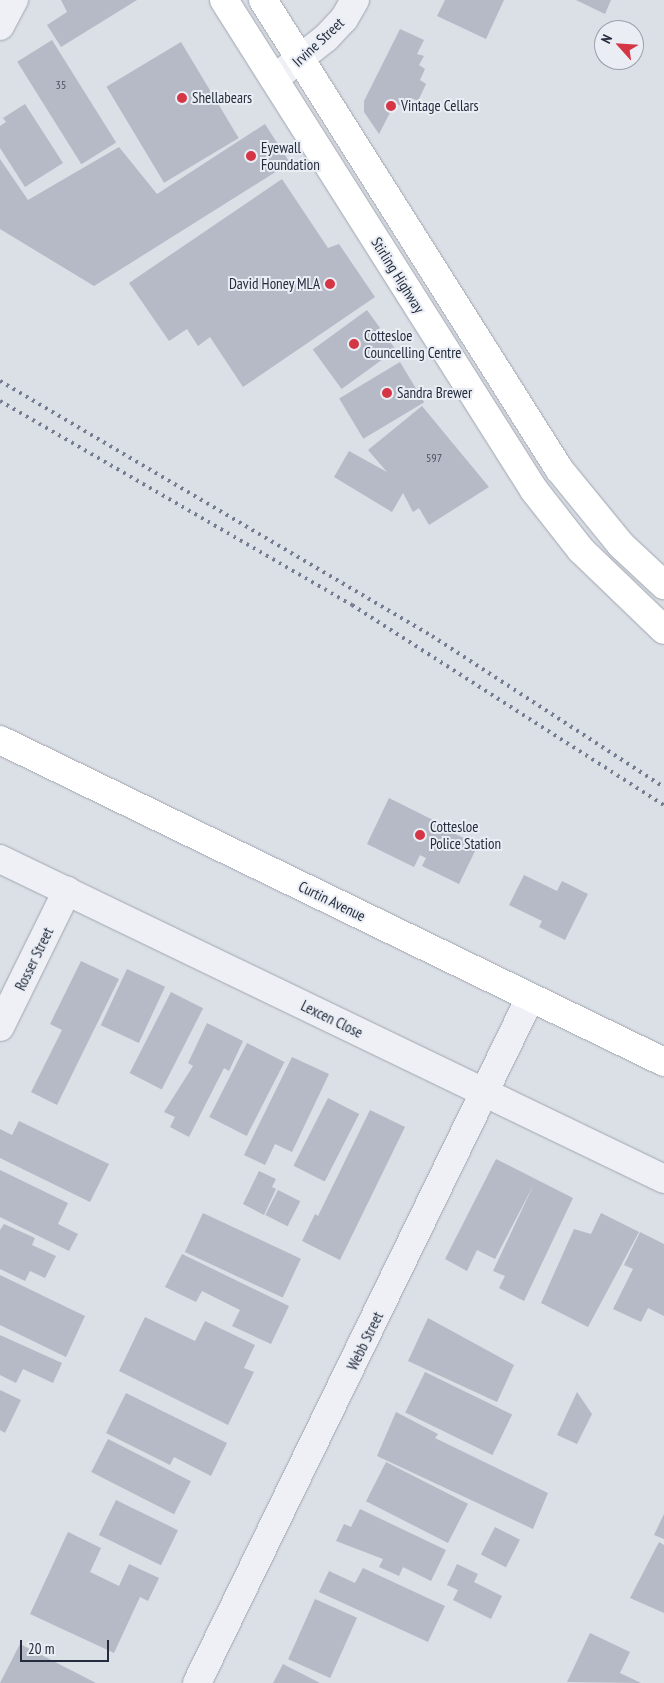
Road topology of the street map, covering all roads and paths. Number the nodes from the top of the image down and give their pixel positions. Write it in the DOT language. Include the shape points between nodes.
graph roads {
  1 [pos="14,0"];
  2 [pos="224,0"];
  3 [pos="263,0"];
  4 [pos="355,0"];
  5 [pos="0,26"];
  6 [pos="300,62"];
  7 [pos="274,78"];
  8 [pos="664,585"];
  9 [pos="664,630"];
  10 [pos="0,740"];
  11 [pos="0,859"];
  12 [pos="67,890"];
  13 [pos="530,998"];
  14 [pos="0,1027"];
  15 [pos="664,1062"];
  16 [pos="483,1092"];
  17 [pos="664,1179"];
  18 [pos="197,1683"];
  1 -- 5 [label="street"];
  2 -- 7 [label="main road, Stirling Highway"];
  3 -- 6 [label="main road, Stirling Highway"];
  4 -- 6 [label="street, Irvine Street" via="338,27"];
  6 -- 7 [label="street, Irvine Street"];
  6 -- 8 [label="main road, Stirling Highway" via="559,469 621,545"];
  7 -- 9 [label="main road, Stirling Highway" via="534,490 581,550"];
  10 -- 13 [label="main road, Curtin Avenue"];
  11 -- 12 [label="street, Lexcen Close"];
  12 -- 14 [label="street, Rosser Street"];
  12 -- 16 [label="street, Lexcen Close"];
  13 -- 15 [label="main road, Curtin Avenue"];
  13 -- 16 [label="street, Webb Street"];
  16 -- 17 [label="street, Lexcen Close"];
  16 -- 18 [label="street, Webb Street"];
}
